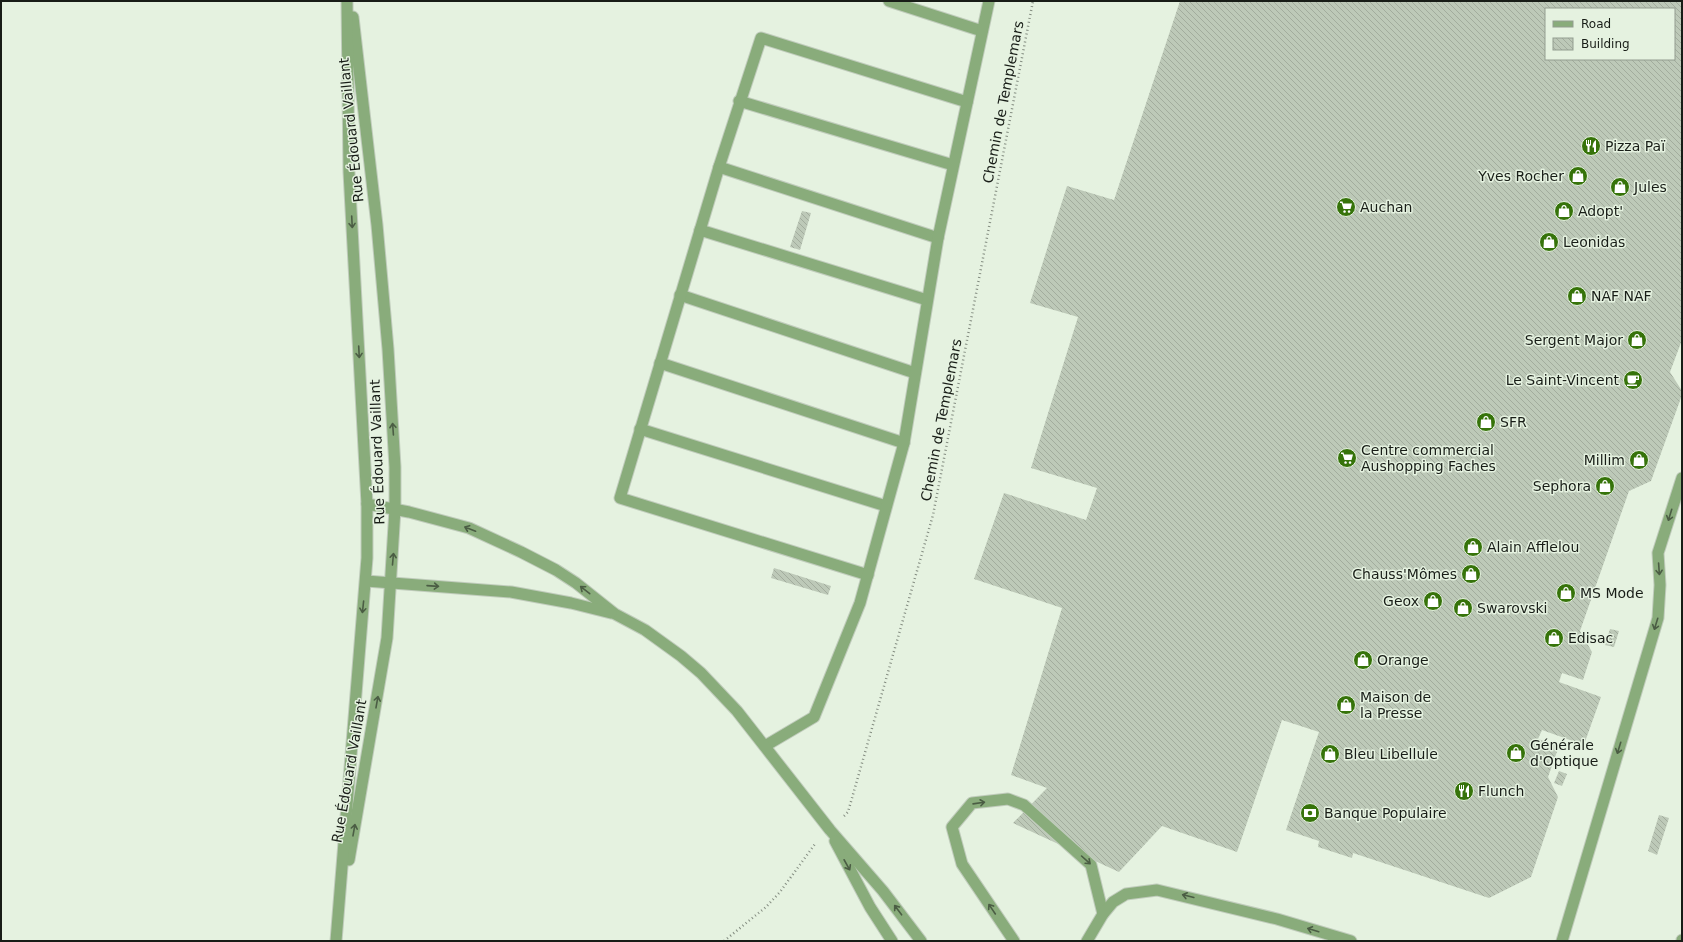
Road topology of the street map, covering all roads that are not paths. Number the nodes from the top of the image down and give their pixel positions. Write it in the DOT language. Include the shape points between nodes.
graph roads {
  1 [pos="347,1"];
  2 [pos="352,1"];
  3 [pos="889,1"];
  4 [pos="989,1"];
  5 [pos="982,31"];
  6 [pos="739,101"];
  7 [pos="967,102"];
  8 [pos="953,165"];
  9 [pos="719,167"];
  10 [pos="700,230"];
  11 [pos="938,238"];
  12 [pos="680,295"];
  13 [pos="928,300"];
  14 [pos="660,363"];
  15 [pos="915,373"];
  16 [pos="640,429"];
  17 [pos="904,444"];
  18 [pos="1682,478"];
  19 [pos="367,504"];
  20 [pos="886,506"];
  21 [pos="396,509"];
  22 [pos="868,575"];
  23 [pos="366,581"];
  24 [pos="391,583"];
  25 [pos="616,614"];
  26 [pos="765,746"];
  27 [pos="830,830"];
  28 [pos="1103,914"];
  29 [pos="338,924"];
  30 [pos="336,941"];
  31 [pos="892,941"];
  32 [pos="921,941"];
  33 [pos="1014,941"];
  34 [pos="1087,941"];
  35 [pos="1351,941"];
  36 [pos="1562,941"];
  1 -- 19 [label="street, Rue Édouard Vaillant, one-way" via="349,172"];
  21 -- 2 [label="street, Rue Édouard Vaillant, one-way" via="396,467 388,349"];
  3 -- 5 [label="street"];
  4 -- 5 [label="street"];
  5 -- 7 [label="street"];
  6 -- 7 [label="street" via="761,38"];
  6 -- 8 [label="street"];
  6 -- 9 [label="street"];
  7 -- 8 [label="street"];
  8 -- 11 [label="street"];
  9 -- 10 [label="street"];
  9 -- 11 [label="street"];
  10 -- 12 [label="street"];
  10 -- 13 [label="street"];
  11 -- 13 [label="street"];
  12 -- 14 [label="street"];
  12 -- 15 [label="street"];
  13 -- 15 [label="street"];
  14 -- 16 [label="street"];
  14 -- 17 [label="street"];
  15 -- 17 [label="street"];
  16 -- 20 [label="street"];
  16 -- 22 [label="street" via="620,498"];
  17 -- 20 [label="street"];
  18 -- 36 [label="street, one-way" via="1658,553 1658,618"];
  19 -- 21 [label="street"];
  19 -- 23 [label="street, Rue Édouard Vaillant"];
  20 -- 22 [label="street"];
  24 -- 21 [label="street, Rue Édouard Vaillant, one-way"];
  25 -- 21 [label="street, one-way" via="571,580 521,552 469,528"];
  22 -- 26 [label="street" via="860,603 814,717"];
  23 -- 24 [label="street"];
  23 -- 29 [label="street, Rue Édouard Vaillant, one-way"];
  24 -- 25 [label="street, one-way" via="511,592"];
  29 -- 24 [label="street, Rue Édouard Vaillant, one-way" via="383,668"];
  25 -- 26 [label="street" via="645,630 691,665 737,711"];
  26 -- 27 [label="street"];
  27 -- 31 [label="street, one-way" via="863,894"];
  32 -- 27 [label="street, one-way" via="883,891"];
  33 -- 28 [label="street, one-way" via="962,864 952,827 972,803 1008,799 1024,805 1091,865"];
  28 -- 34 [label="street"];
  35 -- 28 [label="street, one-way" via="1277,919 1157,890 1126,894 1113,902"];
  29 -- 30 [label="street, Rue Édouard Vaillant"];
}
